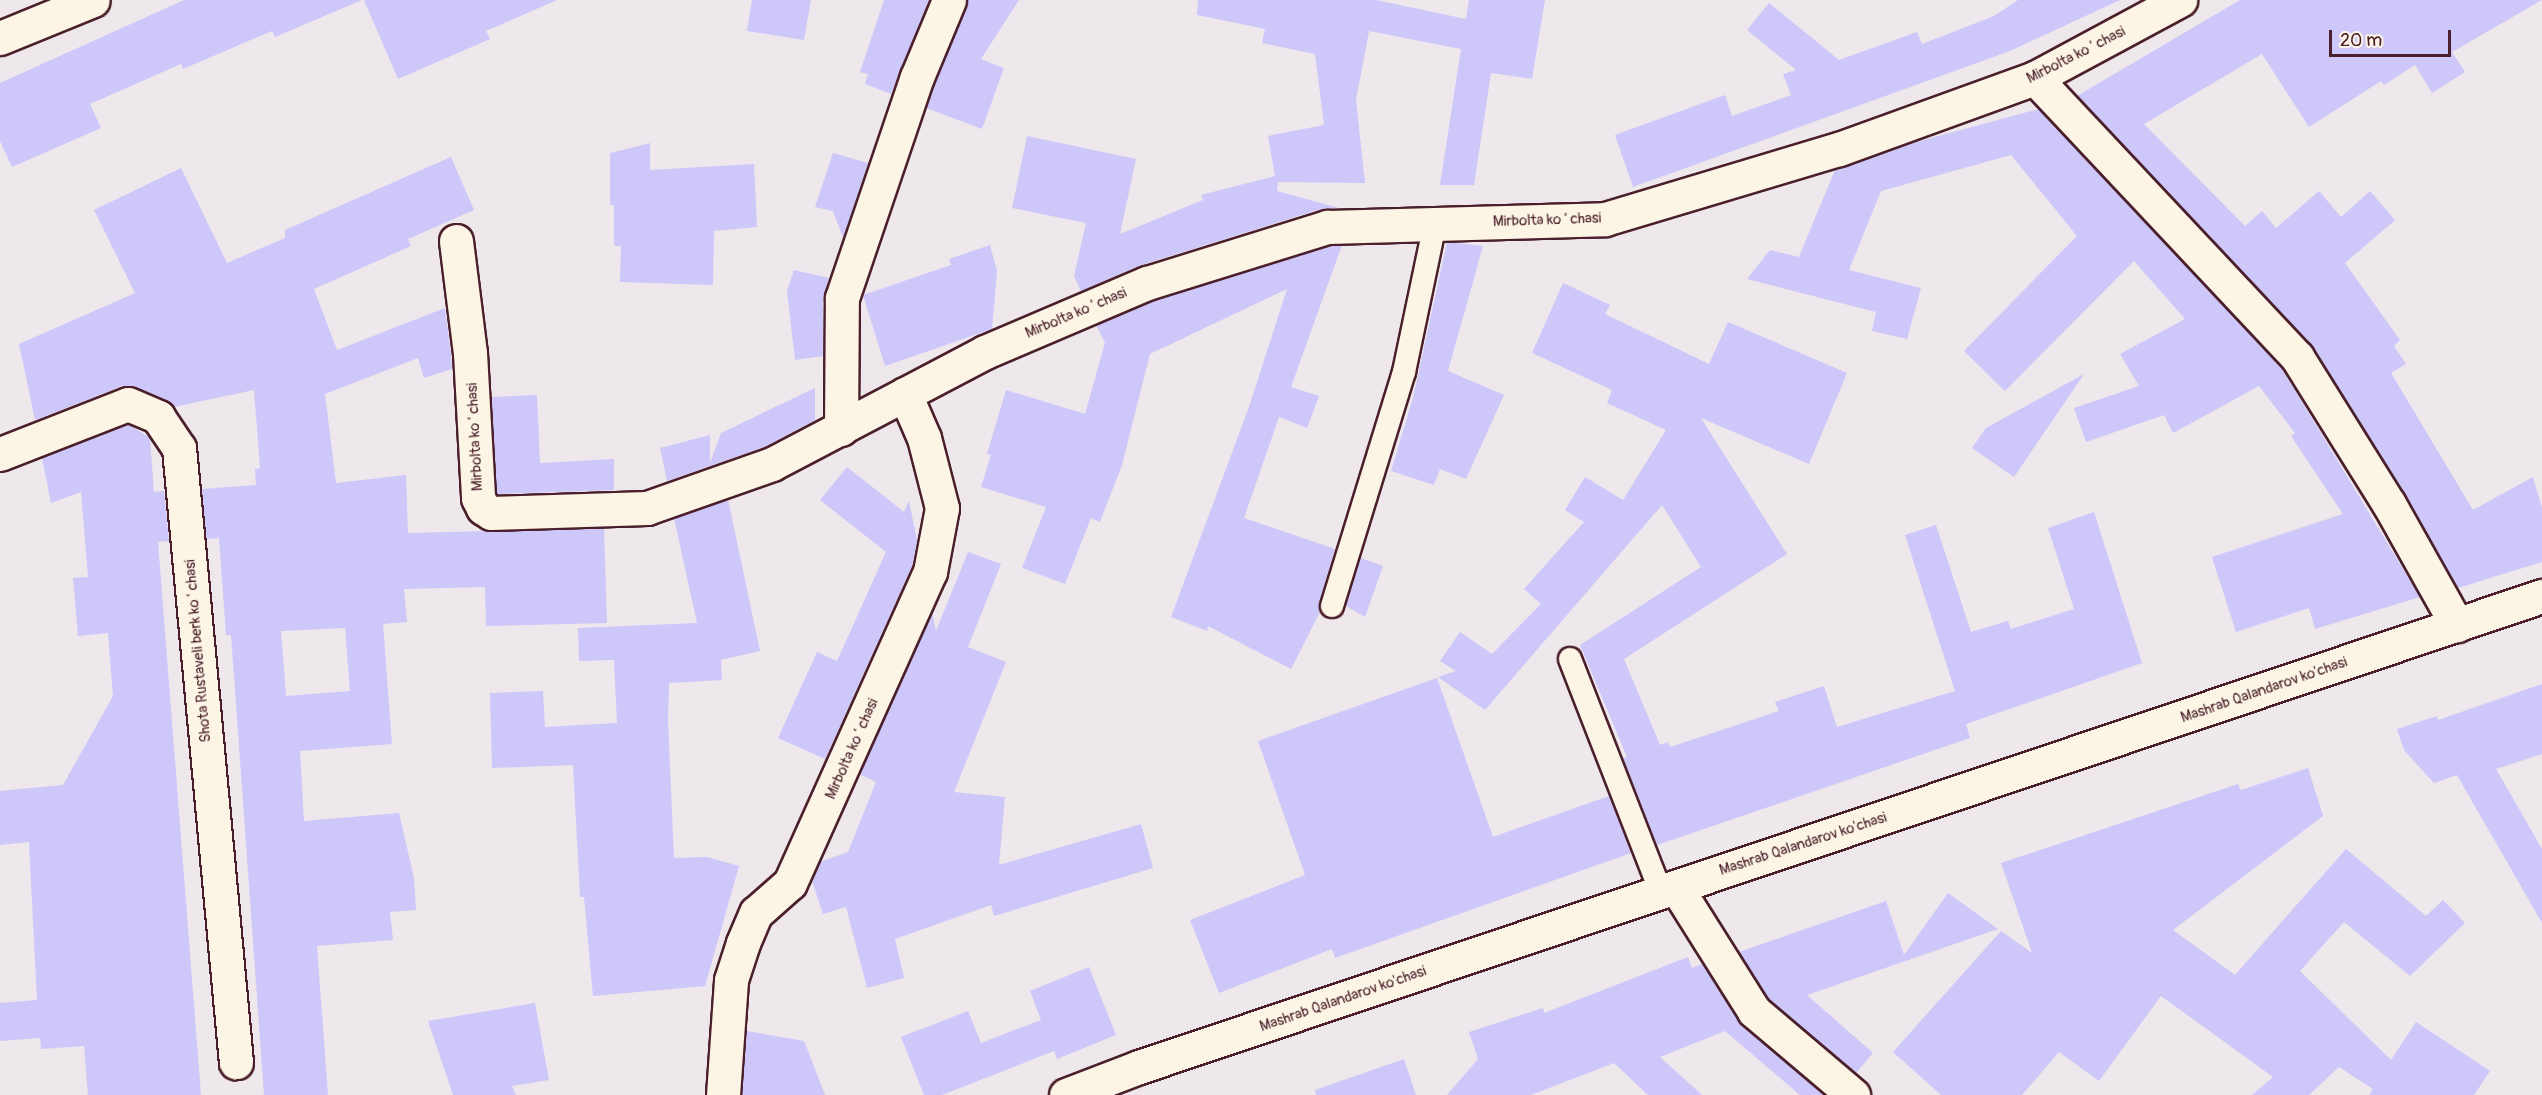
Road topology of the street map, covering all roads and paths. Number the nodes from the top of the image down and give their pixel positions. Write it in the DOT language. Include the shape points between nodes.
graph roads {
  1 [pos="93,0"];
  2 [pos="949,0"];
  3 [pos="2180,0"];
  4 [pos="0,38"];
  5 [pos="2036,78"];
  6 [pos="1435,224"];
  7 [pos="456,242"];
  8 [pos="905,394"];
  9 [pos="841,429"];
  10 [pos="0,454"];
  11 [pos="2542,596"];
  12 [pos="1332,606"];
  13 [pos="2457,625"];
  14 [pos="1569,659"];
  15 [pos="1669,889"];
  16 [pos="236,1062"];
  17 [pos="723,1095"];
  18 [pos="1066,1095"];
  19 [pos="1853,1095"];
  1 -- 4 [label="street"];
  2 -- 9 [label="street" via="917,77 842,298"];
  3 -- 5 [label="street, Mirbolta koʻchasi"];
  5 -- 6 [label="street, Mirbolta koʻchasi" via="1839,149 1605,219"];
  5 -- 13 [label="street" via="2297,357 2389,504"];
  6 -- 8 [label="street, Mirbolta koʻchasi" via="1327,226 1147,283 985,352"];
  6 -- 12 [label="lane" via="1404,372"];
  7 -- 9 [label="street, Mirbolta koʻchasi" via="471,353 478,498 491,513 647,508 772,464"];
  8 -- 9 [label="street, Mirbolta koʻchasi"];
  8 -- 17 [label="street, Mirbolta koʻchasi" via="924,438 942,508 930,572 790,883 756,913 743,943 731,980"];
  10 -- 16 [label="street, Shota Rustaveli berk koʻchasi" via="128,404 158,417 180,448"];
  11 -- 13 [label="street, Mashrab Qalandarov ko'chasi"];
  13 -- 15 [label="street, Mashrab Qalandarov ko'chasi"];
  14 -- 15 [label="lane"];
  15 -- 18 [label="street, Mashrab Qalandarov ko'chasi"];
  15 -- 19 [label="street" via="1755,1011"];
}
